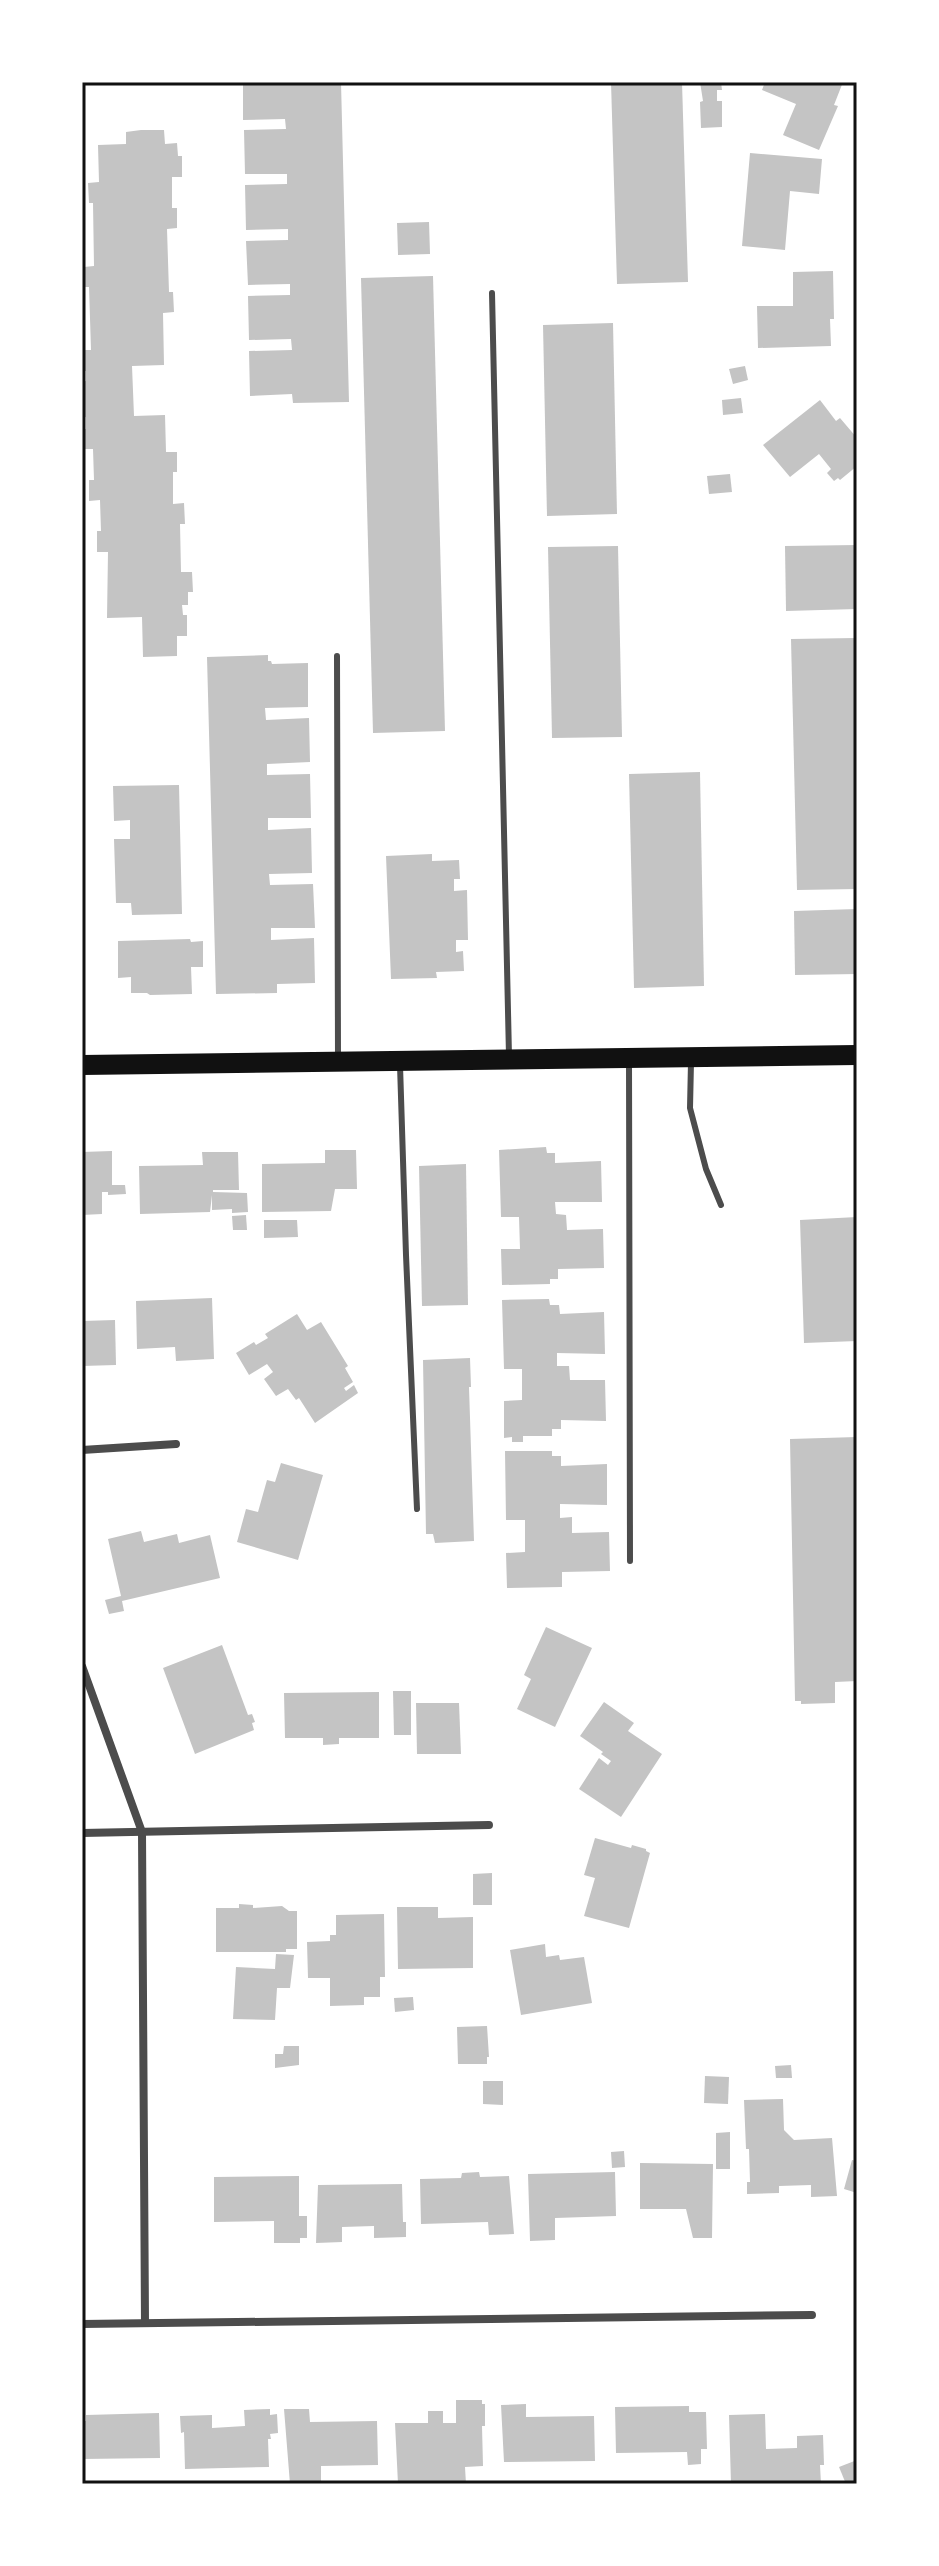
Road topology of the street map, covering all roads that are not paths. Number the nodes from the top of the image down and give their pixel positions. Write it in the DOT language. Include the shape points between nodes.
graph roads {
  1 [pos="492,293"];
  2 [pos="337,656"];
  3 [pos="857,1055"];
  4 [pos="629,1058"];
  5 [pos="691,1058"];
  6 [pos="510,1060"];
  7 [pos="400,1061"];
  8 [pos="338,1062"];
  9 [pos="82,1065"];
  10 [pos="721,1205"];
  11 [pos="176,1444"];
  12 [pos="82,1450"];
  13 [pos="417,1509"];
  14 [pos="630,1561"];
  15 [pos="82,1666"];
  16 [pos="489,1825"];
  17 [pos="142,1832"];
  18 [pos="82,1833"];
  19 [pos="812,2315"];
  20 [pos="145,2323"];
  21 [pos="82,2324"];
  1 -- 6 [label="lane"];
  2 -- 8 [label="lane"];
  3 -- 5 [label="main road"];
  4 -- 5 [label="main road"];
  4 -- 6 [label="main road"];
  4 -- 14 [label="lane"];
  5 -- 10 [label="lane" via="690,1108"];
  6 -- 7 [label="main road"];
  7 -- 8 [label="main road"];
  7 -- 13 [label="lane"];
  8 -- 9 [label="main road"];
  11 -- 12 [label="street"];
  15 -- 17 [label="street"];
  16 -- 17 [label="street"];
  17 -- 18 [label="street"];
  17 -- 20 [label="street"];
  19 -- 20 [label="street"];
  20 -- 21 [label="street"];
}
